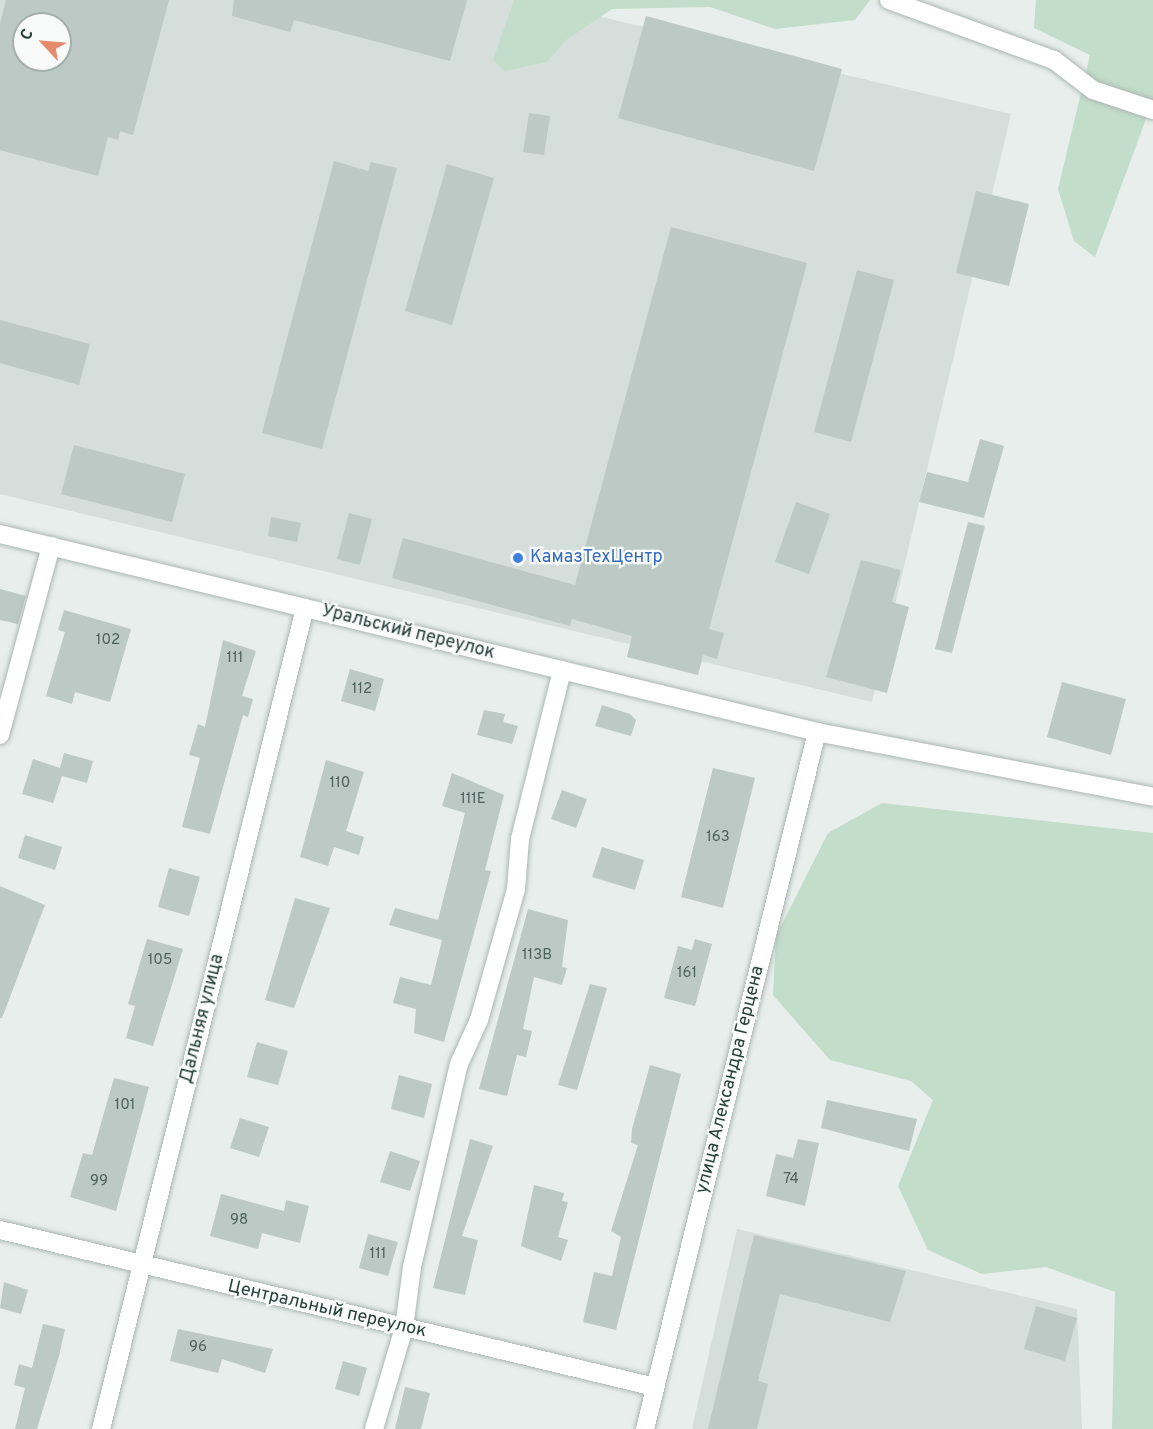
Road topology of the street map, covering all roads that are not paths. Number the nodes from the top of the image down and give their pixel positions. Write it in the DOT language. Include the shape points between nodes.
graph roads {
  1 [pos="889,0"];
  2 [pos="1153,110"];
  3 [pos="0,534"];
  4 [pos="51,546"];
  5 [pos="305,608"];
  6 [pos="562,670"];
  7 [pos="817,732"];
  8 [pos="0,735"];
  9 [pos="1153,797"];
  10 [pos="0,1230"];
  11 [pos="142,1267"];
  12 [pos="404,1328"];
  13 [pos="655,1387"];
  14 [pos="101,1429"];
  15 [pos="374,1429"];
  16 [pos="645,1429"];
  1 -- 2 [label="street" via="1054,60 1093,90"];
  3 -- 4 [label="street, Уральский переулок"];
  4 -- 5 [label="street, Уральский переулок"];
  4 -- 8 [label="street"];
  5 -- 6 [label="street, Уральский переулок"];
  5 -- 11 [label="street, Дальняя улица"];
  6 -- 7 [label="street, Уральский переулок"];
  6 -- 12 [label="street" via="520,839 516,889 479,1020 456,1075 414,1255"];
  7 -- 9 [label="street, Уральский переулок"];
  7 -- 13 [label="street, улица Александра Герцена"];
  10 -- 11 [label="street, Центральный переулок"];
  11 -- 12 [label="street, Центральный переулок"];
  11 -- 14 [label="street, Дальняя улица"];
  12 -- 13 [label="street, Центральный переулок"];
  12 -- 15 [label="street"];
  13 -- 16 [label="street, улица Александра Герцена"];
}
